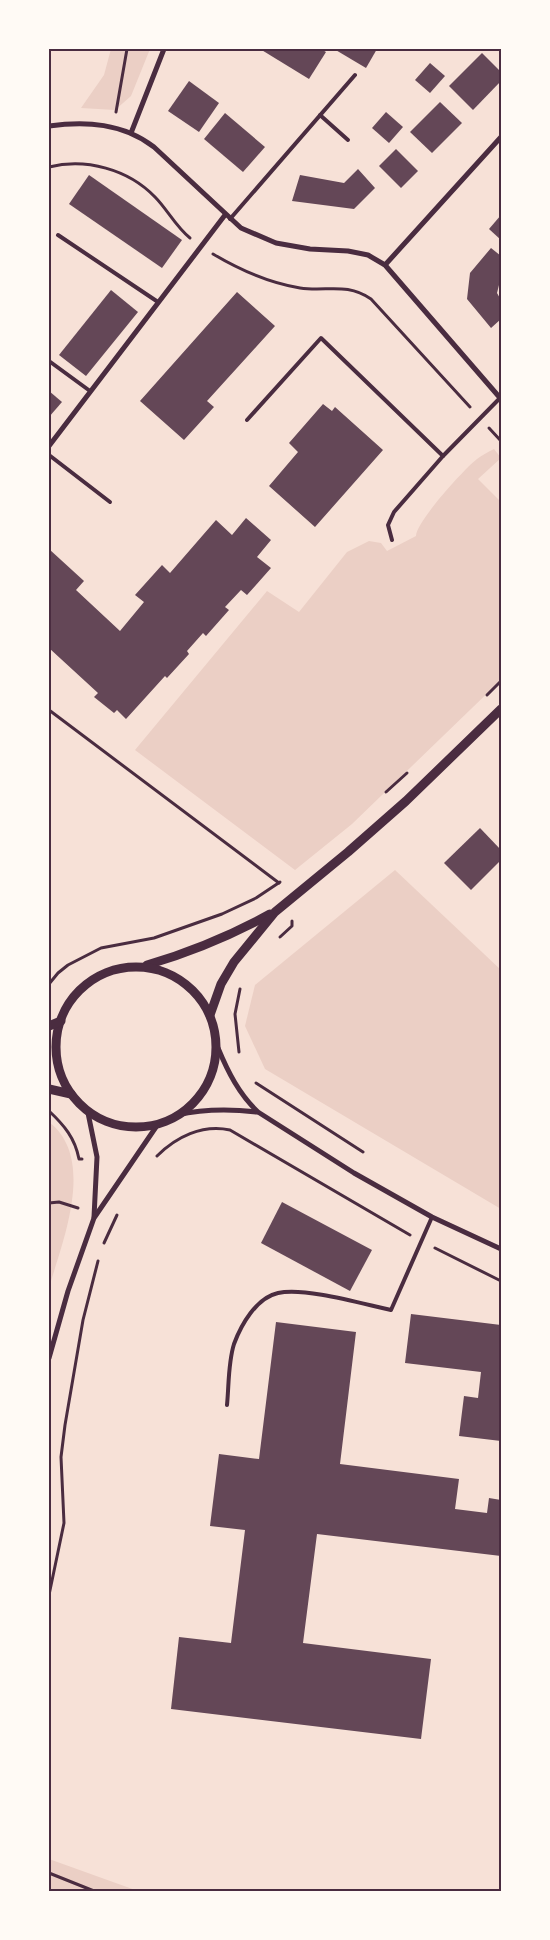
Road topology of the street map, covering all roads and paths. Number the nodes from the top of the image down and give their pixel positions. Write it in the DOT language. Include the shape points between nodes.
graph roads {
  1 [pos="127,49"];
  2 [pos="164,49"];
  3 [pos="355,75"];
  4 [pos="320,115"];
  5 [pos="49,126"];
  6 [pos="113,127"];
  7 [pos="131,133"];
  8 [pos="501,137"];
  9 [pos="348,140"];
  10 [pos="49,167"];
  11 [pos="227,218"];
  12 [pos="58,235"];
  13 [pos="201,247"];
  14 [pos="385,265"];
  15 [pos="158,302"];
  16 [pos="49,361"];
  17 [pos="90,391"];
  18 [pos="501,398"];
  19 [pos="480,418"];
  20 [pos="247,420"];
  21 [pos="501,441"];
  22 [pos="49,446"];
  23 [pos="49,455"];
  24 [pos="443,456"];
  25 [pos="110,502"];
  26 [pos="392,540"];
  27 [pos="501,681"];
  28 [pos="482,700"];
  29 [pos="501,709"];
  30 [pos="49,710"];
  31 [pos="408,772"];
  32 [pos="380,798"];
  33 [pos="287,877"];
  34 [pos="279,883"];
  35 [pos="291,899"];
  36 [pos="275,912"];
  37 [pos="278,938"];
  38 [pos="147,965"];
  39 [pos="49,984"];
  40 [pos="241,987"];
  41 [pos="210,1015"];
  42 [pos="61,1021"];
  43 [pos="49,1026"];
  44 [pos="218,1048"];
  45 [pos="241,1059"];
  46 [pos="252,1079"];
  47 [pos="49,1088"];
  48 [pos="70,1094"];
  49 [pos="49,1111"];
  50 [pos="258,1112"];
  51 [pos="88,1113"];
  52 [pos="177,1115"];
  53 [pos="156,1127"];
  54 [pos="363,1152"];
  55 [pos="79,1159"];
  56 [pos="155,1159"];
  57 [pos="49,1203"];
  58 [pos="78,1208"];
  59 [pos="121,1209"];
  60 [pos="432,1217"];
  61 [pos="94,1218"];
  62 [pos="421,1240"];
  63 [pos="104,1244"];
  64 [pos="501,1249"];
  65 [pos="98,1259"];
  66 [pos="501,1281"];
  67 [pos="49,1358"];
  68 [pos="227,1405"];
  69 [pos="49,1595"];
  70 [pos="49,1873"];
  71 [pos="94,1891"];
  1 -- 6 [label="path"];
  2 -- 7 [label="street"];
  3 -- 4 [label="lane"];
  4 -- 9 [label="lane"];
  4 -- 11 [label="lane"];
  5 -- 6 [label="street"];
  6 -- 7 [label="street"];
  7 -- 11 [label="street" via="173,163"];
  8 -- 14 [label="street"];
  10 -- 13 [label="path" via="77,163 123,174 154,196"];
  11 -- 13 [label="street"];
  11 -- 14 [label="street" via="241,228 276,243 310,250 368,255"];
  12 -- 15 [label="lane"];
  13 -- 15 [label="street"];
  13 -- 19 [label="path" via="232,265 281,284 359,291 371,299"];
  14 -- 18 [label="street"];
  15 -- 17 [label="street"];
  16 -- 17 [label="lane"];
  17 -- 22 [label="street"];
  18 -- 19 [label="lane"];
  19 -- 21 [label="path"];
  19 -- 24 [label="lane"];
  20 -- 24 [label="lane" via="321,338"];
  23 -- 25 [label="lane"];
  24 -- 26 [label="lane" via="394,512 388,525"];
  27 -- 28 [label="path"];
  29 -- 35 [label="street" via="406,801"];
  30 -- 34 [label="path"];
  31 -- 32 [label="path"];
  33 -- 34 [label="path"];
  34 -- 39 [label="path" via="222,914 154,938 101,948 68,965"];
  35 -- 36 [label="street"];
  35 -- 37 [label="path" via="292,926"];
  36 -- 38 [label="street" via="229,936"];
  36 -- 41 [label="street" via="234,962 221,984"];
  38 -- 41 [label="street" via="171,973 187,983"];
  38 -- 42 [label="street" via="101,972 74,995"];
  40 -- 45 [label="path" via="235,1014"];
  41 -- 44 [label="street"];
  42 -- 43 [label="street"];
  42 -- 48 [label="street" via="57,1037 58,1065"];
  44 -- 50 [label="street" via="232,1079 246,1101"];
  44 -- 52 [label="street" via="205,1087 197,1099"];
  46 -- 54 [label="path"];
  47 -- 48 [label="street"];
  48 -- 51 [label="street"];
  49 -- 55 [label="path" via="73,1138"];
  50 -- 52 [label="street" via="197,1111"];
  50 -- 60 [label="street" via="354,1173"];
  51 -- 53 [label="street" via="120,1126"];
  51 -- 61 [label="street" via="97,1157"];
  52 -- 53 [label="street"];
  53 -- 61 [label="street"];
  56 -- 62 [label="path" via="186,1136 215,1128 230,1130"];
  57 -- 58 [label="path" via="59,1202"];
  59 -- 63 [label="path"];
  60 -- 62 [label="lane"];
  60 -- 64 [label="street"];
  61 -- 67 [label="street"];
  62 -- 66 [label="path"];
  62 -- 68 [label="lane" via="391,1310 296,1291 276,1293 258,1304 234,1344"];
  65 -- 69 [label="path" via="83,1320 65,1425 61,1457 64,1523"];
  70 -- 71 [label="path"];
}
